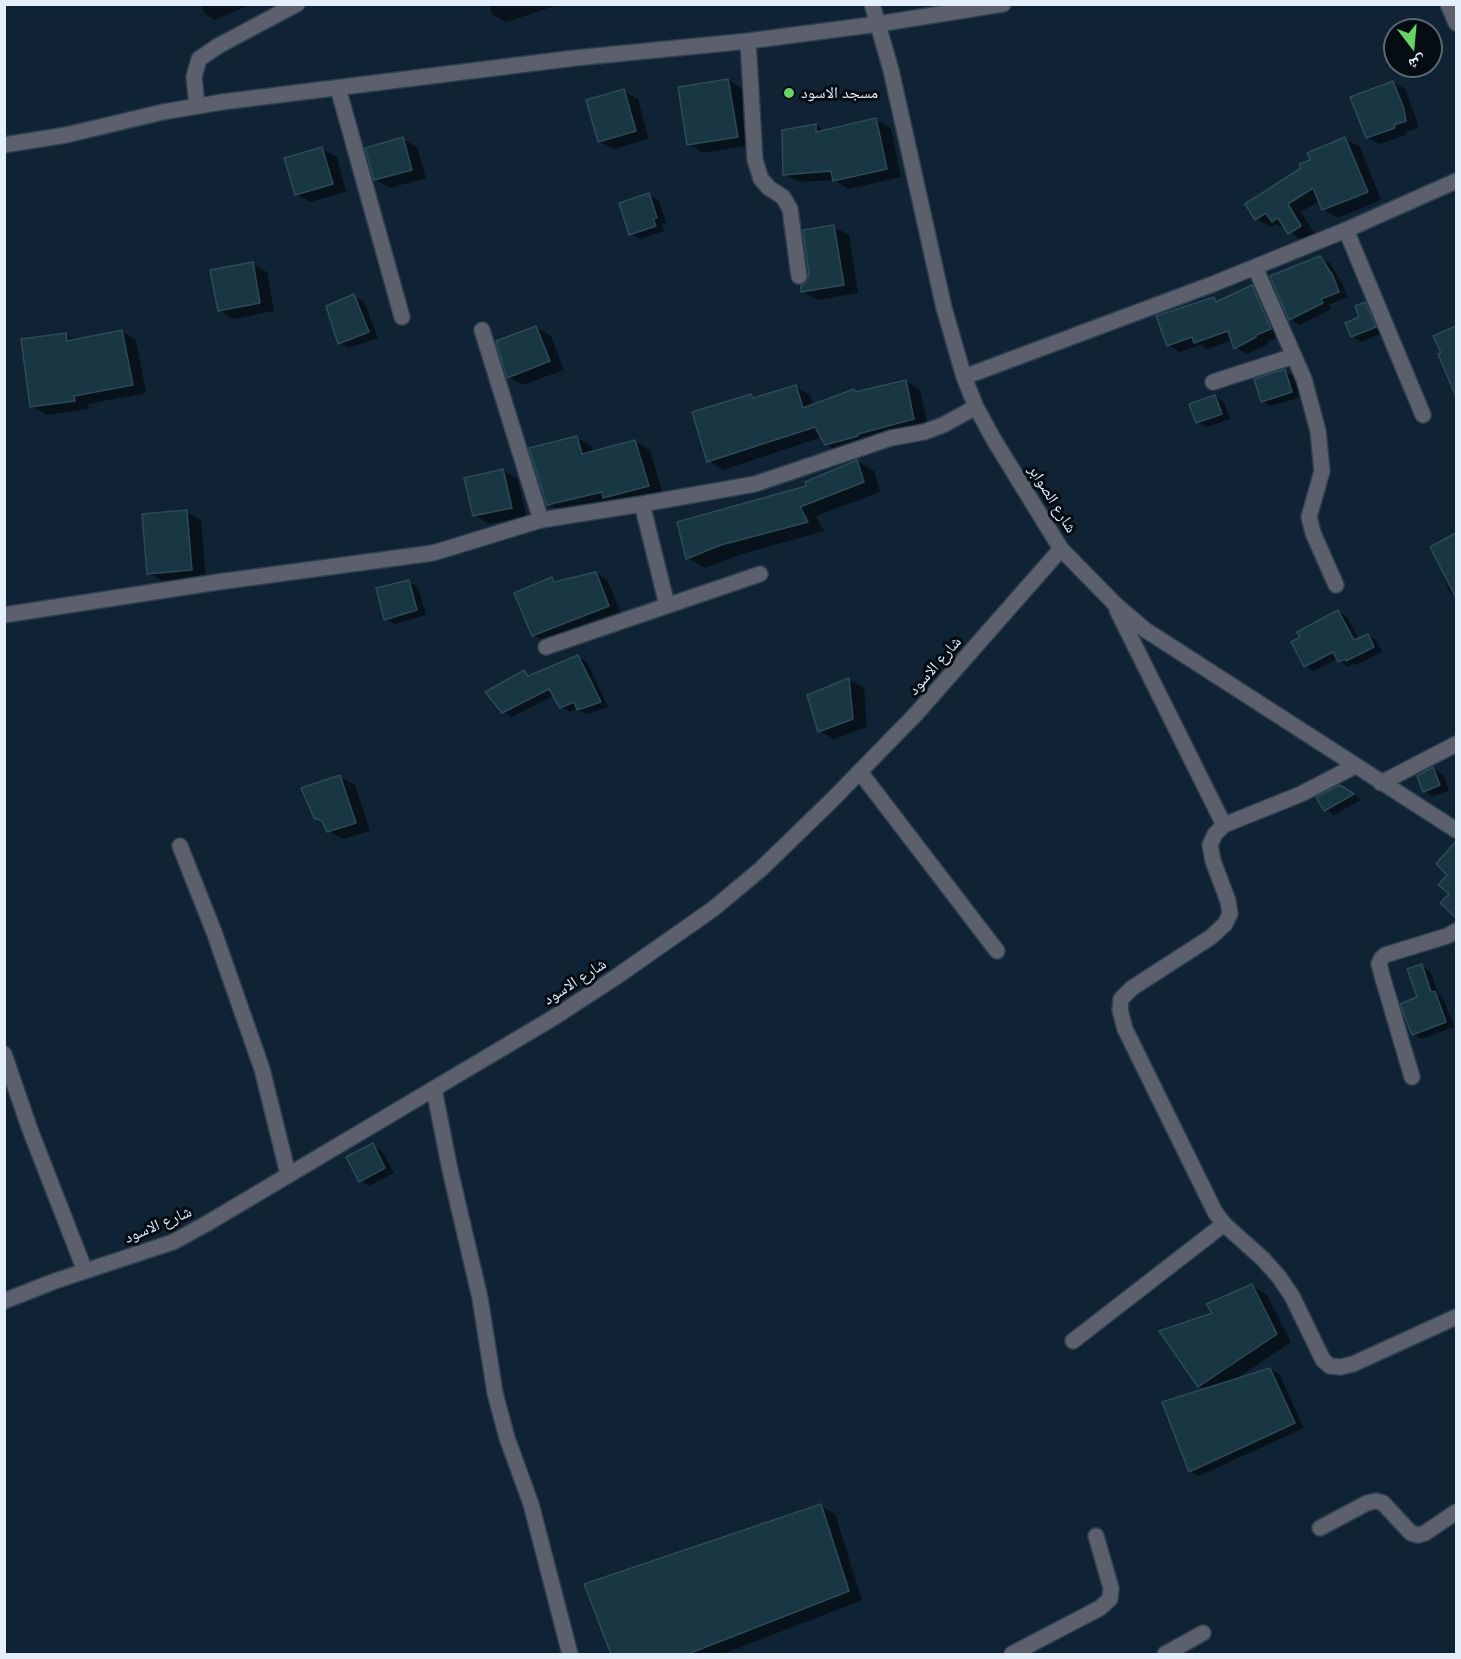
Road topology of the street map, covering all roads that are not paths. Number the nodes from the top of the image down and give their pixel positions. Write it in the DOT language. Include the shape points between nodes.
graph roads {
  1 [pos="297,4"];
  2 [pos="872,4"];
  3 [pos="1003,4"];
  4 [pos="1448,4"];
  5 [pos="1456,23"];
  6 [pos="878,24"];
  7 [pos="748,41"];
  8 [pos="338,88"];
  9 [pos="196,106"];
  10 [pos="4,145"];
  11 [pos="1456,181"];
  12 [pos="1346,230"];
  13 [pos="1255,267"];
  14 [pos="799,276"];
  15 [pos="402,317"];
  16 [pos="482,330"];
  17 [pos="1294,356"];
  18 [pos="964,377"];
  19 [pos="1213,382"];
  20 [pos="976,407"];
  21 [pos="1423,415"];
  22 [pos="642,504"];
  23 [pos="540,520"];
  24 [pos="1061,549"];
  25 [pos="760,574"];
  26 [pos="1336,585"];
  27 [pos="1114,604"];
  28 [pos="667,605"];
  29 [pos="4,615"];
  30 [pos="546,646"];
  31 [pos="1456,744"];
  32 [pos="1355,766"];
  33 [pos="860,772"];
  34 [pos="1381,783"];
  35 [pos="1224,825"];
  36 [pos="1456,830"];
  37 [pos="180,846"];
  38 [pos="1456,931"];
  39 [pos="997,951"];
  40 [pos="4,1054"];
  41 [pos="1412,1077"];
  42 [pos="434,1089"];
  43 [pos="288,1174"];
  44 [pos="1224,1224"];
  45 [pos="85,1271"];
  46 [pos="4,1301"];
  47 [pos="1456,1317"];
  48 [pos="1072,1341"];
  49 [pos="1456,1512"];
  50 [pos="1320,1528"];
  51 [pos="1096,1536"];
  52 [pos="1203,1633"];
  53 [pos="570,1654"];
  54 [pos="1011,1654"];
  55 [pos="1165,1654"];
  1 -- 9 [label="street" via="200,59 194,77"];
  2 -- 6 [label="street, شارع الصوابر"];
  3 -- 6 [label="street"];
  4 -- 5 [label="street"];
  6 -- 7 [label="street"];
  6 -- 18 [label="street, شارع الصوابر" via="944,308"];
  7 -- 8 [label="street"];
  7 -- 14 [label="street" via="755,160 761,179 783,197 790,209"];
  8 -- 9 [label="street"];
  8 -- 15 [label="street"];
  9 -- 10 [label="street"];
  11 -- 12 [label="street"];
  12 -- 13 [label="street"];
  12 -- 21 [label="street"];
  13 -- 17 [label="street"];
  13 -- 18 [label="street"];
  16 -- 23 [label="street"];
  17 -- 19 [label="street"];
  17 -- 26 [label="street" via="1318,431 1322,461 1310,517"];
  18 -- 20 [label="street, شارع الصوابر"];
  20 -- 22 [label="street" via="924,432 891,438 755,484"];
  20 -- 24 [label="street, شارع الصوابر"];
  22 -- 23 [label="street"];
  22 -- 28 [label="street"];
  23 -- 29 [label="street" via="433,553"];
  24 -- 27 [label="street, شارع الصوابر"];
  24 -- 33 [label="street, شارع الاسود"];
  25 -- 28 [label="street"];
  27 -- 32 [label="street, شارع الصوابر" via="1144,628"];
  27 -- 35 [label="street"];
  28 -- 30 [label="street"];
  31 -- 34 [label="street"];
  32 -- 34 [label="street, شارع الصوابر"];
  32 -- 35 [label="street" via="1301,794"];
  33 -- 39 [label="street"];
  33 -- 42 [label="street, شارع الاسود" via="761,869 713,909 580,1000"];
  34 -- 36 [label="street, شارع الصوابر"];
  35 -- 44 [label="street" via="1210,845 1230,914 1211,937 1132,988 1121,999 1120,1010 1130,1039"];
  37 -- 43 [label="street" via="262,1069"];
  38 -- 41 [label="street" via="1385,955 1379,964"];
  40 -- 45 [label="street" via="28,1127"];
  42 -- 43 [label="street, شارع الاسود"];
  42 -- 53 [label="street" via="480,1298 495,1393 531,1504"];
  43 -- 45 [label="street, شارع الاسود" via="173,1242"];
  44 -- 47 [label="street" via="1279,1277 1323,1360 1330,1366 1353,1364"];
  44 -- 48 [label="street"];
  45 -- 46 [label="street, شارع الاسود"];
  49 -- 50 [label="street" via="1418,1535 1376,1501"];
  51 -- 54 [label="street" via="1111,1588 1110,1599 1100,1608"];
  52 -- 55 [label="street"];
}
